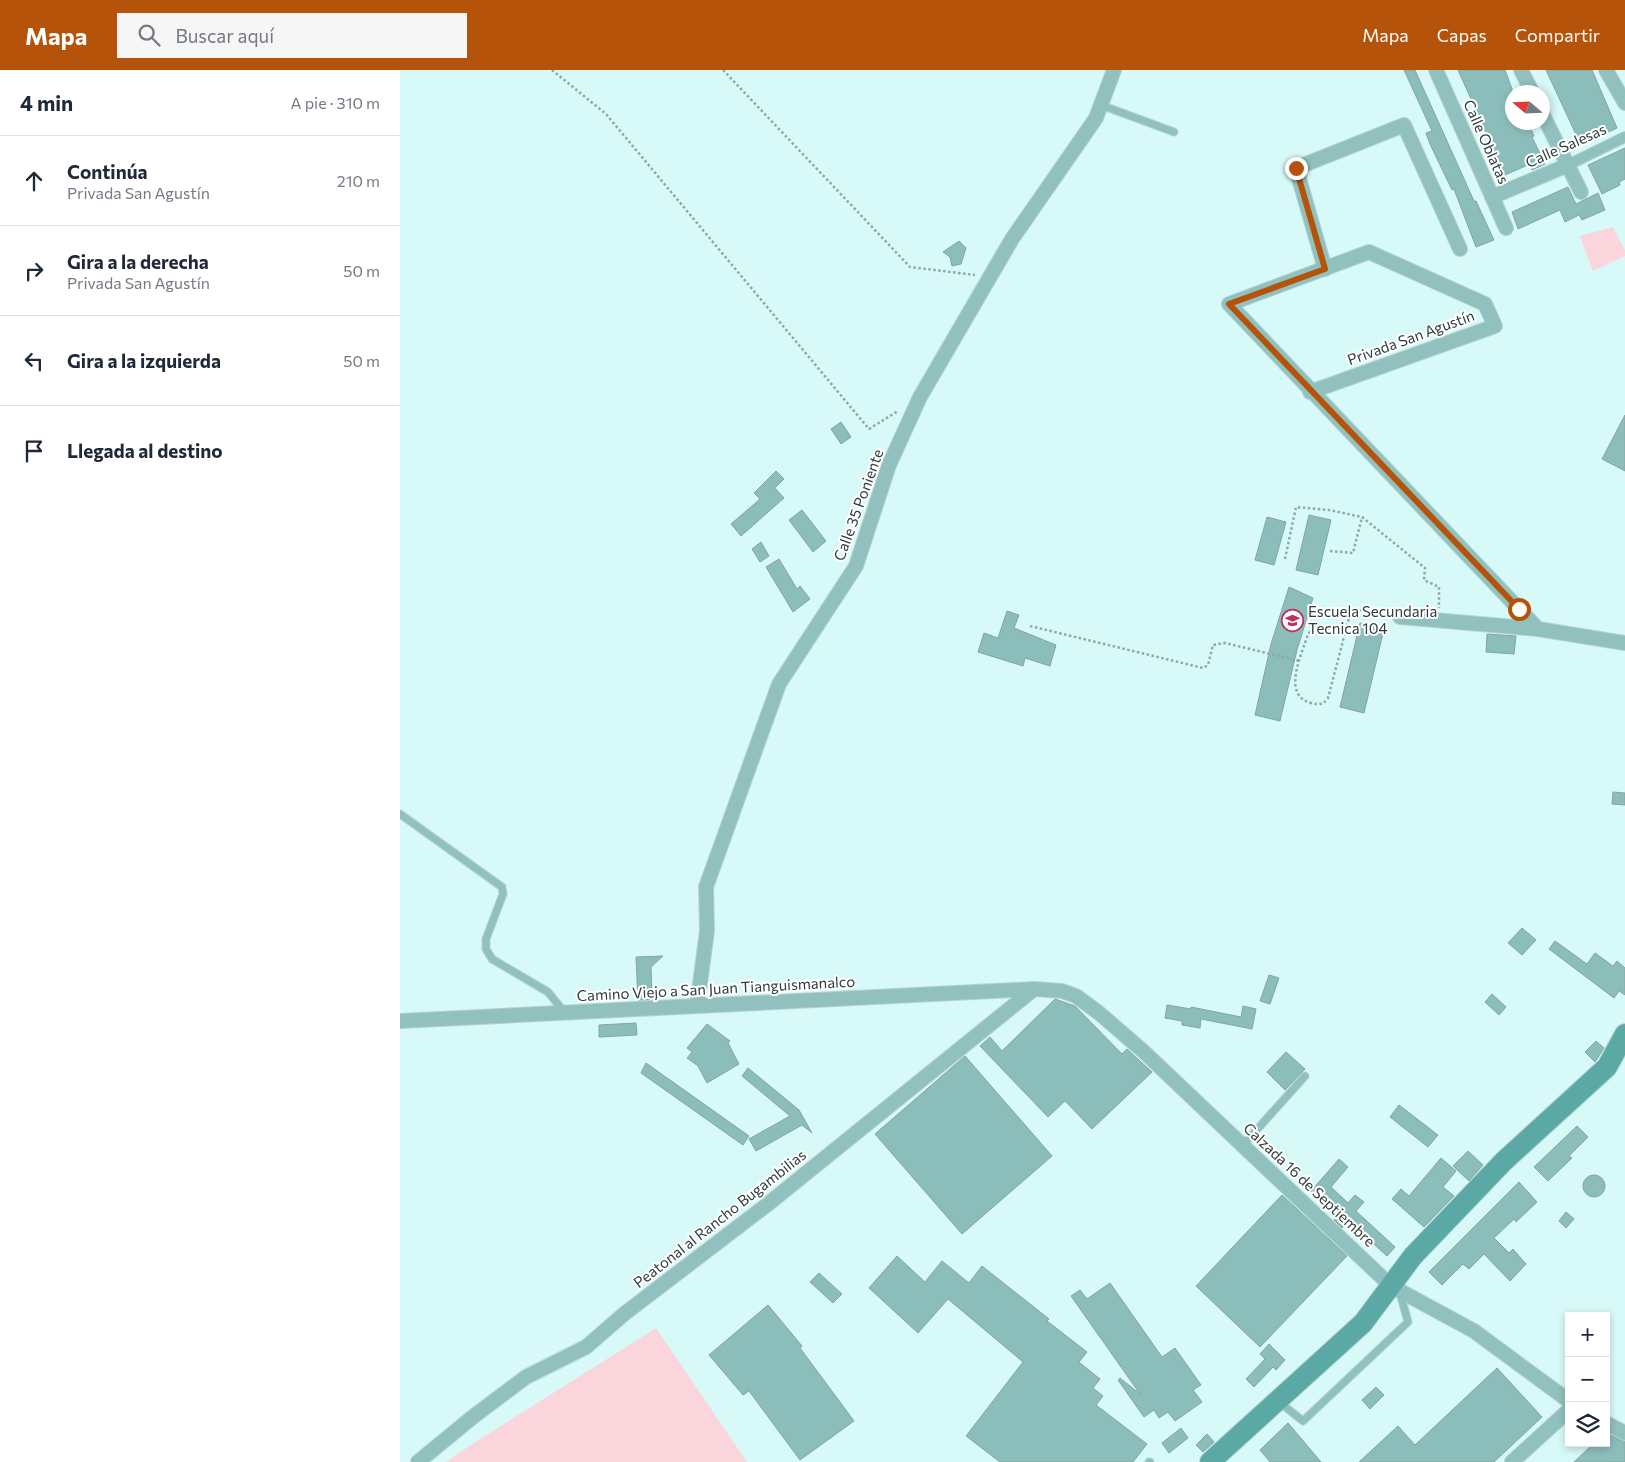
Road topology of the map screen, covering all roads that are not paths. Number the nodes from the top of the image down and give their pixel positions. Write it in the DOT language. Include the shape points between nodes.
graph roads {
  1 [pos="1114,70"];
  2 [pos="1436,70"];
  3 [pos="1521,70"];
  4 [pos="1606,70"];
  5 [pos="1528,85"];
  6 [pos="1625,103"];
  7 [pos="1101,105"];
  8 [pos="1550,129"];
  9 [pos="1174,132"];
  10 [pos="1625,137"];
  11 [pos="1568,165"];
  12 [pos="1581,192"];
  13 [pos="1492,197"];
  14 [pos="1506,228"];
  15 [pos="1460,249"];
  16 [pos="1325,269"];
  17 [pos="1310,392"];
  18 [pos="1400,617"];
  19 [pos="1538,629"];
  20 [pos="1625,643"];
  21 [pos="400,814"];
  22 [pos="1034,989"];
  23 [pos="697,1006"];
  24 [pos="565,1013"];
  25 [pos="400,1022"];
  26 [pos="1625,1034"];
  27 [pos="1305,1076"];
  28 [pos="1243,1145"];
  29 [pos="1396,1289"];
  30 [pos="1565,1398"];
  31 [pos="1277,1401"];
  32 [pos="1565,1414"];
  33 [pos="1610,1424"];
  34 [pos="1625,1433"];
  35 [pos="418,1462"];
  36 [pos="1210,1462"];
  37 [pos="1512,1462"];
  1 -- 7 [label="street, Calle 35 Poniente"];
  2 -- 13 [label="street, Calle Oblatas"];
  3 -- 5 [label="street"];
  4 -- 6 [label="street"];
  7 -- 9 [label="lane"];
  7 -- 23 [label="street, Calle 35 Poniente" via="1096,118 1012,239 920,397 889,465 856,566 780,684 706,887 707,931"];
  8 -- 11 [label="street"];
  10 -- 11 [label="street, Calle Salesas"];
  11 -- 12 [label="street"];
  11 -- 13 [label="street, Calle Salesas"];
  13 -- 14 [label="street, Calle Oblatas"];
  15 -- 16 [label="street" via="1404,125 1296,168"];
  16 -- 17 [label="street, Privada San Agustín" via="1229,304"];
  16 -- 17 [label="street, Privada San Agustín" via="1369,252 1485,304 1495,326"];
  17 -- 19 [label="street, Privada San Agustín"];
  18 -- 19 [label="street"];
  19 -- 20 [label="street"];
  21 -- 24 [label="lane" via="502,887 503,894 486,939 486,949 492,959 548,992"];
  22 -- 23 [label="street, Camino Viejo a San Juan Tianguismanalco"];
  22 -- 28 [label="street, Calzada 16 de Septiembre" via="1076,996 1099,1013"];
  22 -- 35 [label="street, Peatonal al Rancho Bugambilias" via="586,1347 526,1377"];
  23 -- 24 [label="street, Camino Viejo a San Juan Tianguismanalco"];
  24 -- 25 [label="street, Camino Viejo a San Juan Tianguismanalco"];
  26 -- 29 [label="main road" via="1607,1067 1504,1161 1413,1256"];
  27 -- 28 [label="lane"];
  28 -- 29 [label="street, Calzada 16 de Septiembre"];
  29 -- 30 [label="street, Calzada 16 de Septiembre" via="1474,1331"];
  29 -- 31 [label="main road"];
  29 -- 31 [label="lane" via="1408,1322 1303,1420"];
  31 -- 36 [label="main road"];
  32 -- 37 [label="street"];
  33 -- 34 [label="street"];
}
